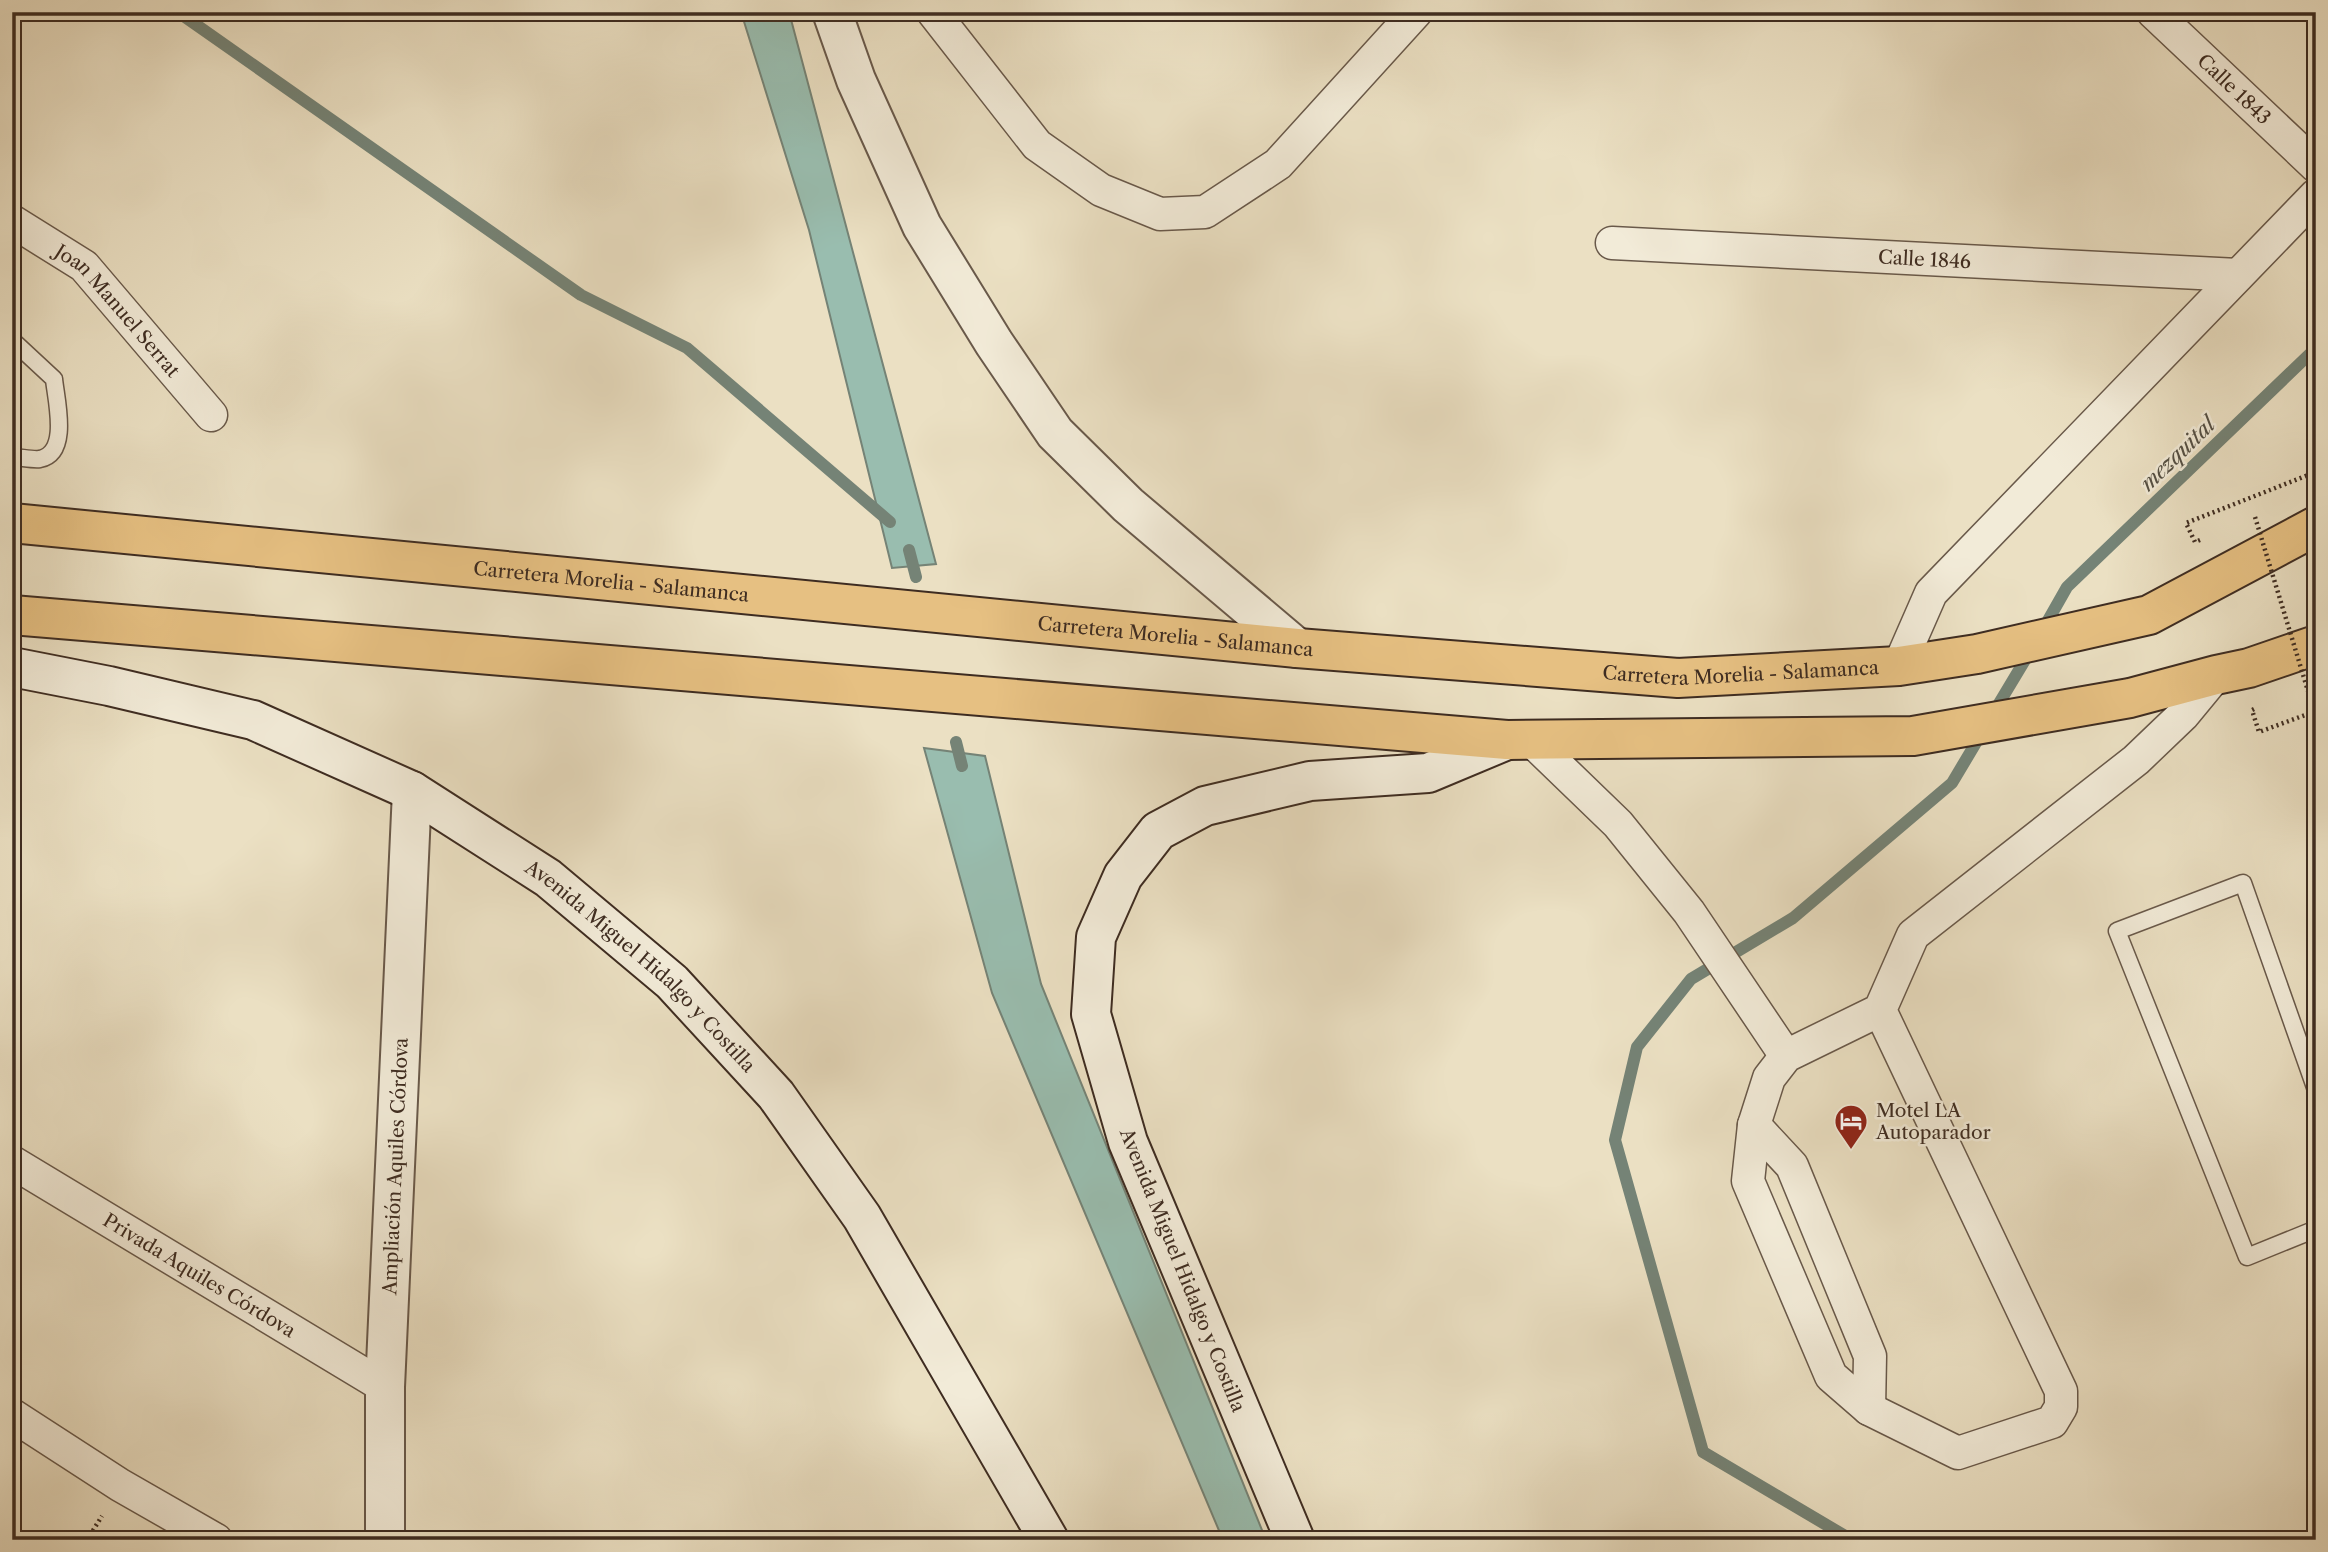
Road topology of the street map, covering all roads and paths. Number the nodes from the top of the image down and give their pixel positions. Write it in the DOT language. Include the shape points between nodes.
graph roads {
  1 [pos="832,12"];
  2 [pos="933,12"];
  3 [pos="1416,12"];
  4 [pos="2153,12"];
  5 [pos="2316,166"];
  6 [pos="2316,195"];
  7 [pos="12,221"];
  8 [pos="1612,243"];
  9 [pos="2238,275"];
  10 [pos="12,340"];
  11 [pos="211,415"];
  12 [pos="12,457"];
  13 [pos="2316,472"];
  14 [pos="2243,522"];
  15 [pos="12,523"];
  16 [pos="2316,526"];
  17 [pos="2207,537"];
  18 [pos="12,615"];
  19 [pos="2316,645"];
  20 [pos="1297,648"];
  21 [pos="1899,666"];
  22 [pos="12,667"];
  23 [pos="2216,675"];
  24 [pos="2296,695"];
  25 [pos="2263,706"];
  26 [pos="2316,711"];
  27 [pos="1518,740"];
  28 [pos="412,791"];
  29 [pos="1880,1010"];
  30 [pos="1786,1056"];
  31 [pos="2316,1090"];
  32 [pos="1754,1125"];
  33 [pos="12,1162"];
  34 [pos="2316,1229"];
  35 [pos="385,1387"];
  36 [pos="1869,1409"];
  37 [pos="12,1415"];
  38 [pos="216,1540"];
  39 [pos="385,1540"];
  40 [pos="1049,1540"];
  41 [pos="1295,1540"];
  1 -- 20 [label="main road" via="856,80 922,226 1055,433 1128,505"];
  2 -- 3 [label="street" via="1037,145 1101,190 1160,214 1205,212 1278,164"];
  4 -- 5 [label="street, Calle 1843"];
  6 -- 9 [label="street"];
  7 -- 11 [label="street, Joan Manuel Serrat" via="84,266"];
  8 -- 9 [label="street, Calle 1846"];
  9 -- 21 [label="street" via="1931,593"];
  10 -- 12 [label="lane" via="54,379 60,436 41,459"];
  13 -- 17 [label="path" via="2186,523 2195,542"];
  14 -- 24 [label="path, bridge" via="2255,517 2308,691"];
  15 -- 20 [label="highway, Carretera Morelia - Salamanca"];
  16 -- 21 [label="highway, Carretera Morelia - Salamanca" via="2150,615 1977,654"];
  18 -- 27 [label="highway"];
  19 -- 23 [label="highway"];
  20 -- 21 [label="highway, Carretera Morelia - Salamanca" via="1678,678"];
  22 -- 28 [label="main road, Avenida Miguel Hidalgo y Costilla" via="253,720"];
  23 -- 27 [label="highway" via="2130,698 1913,736"];
  23 -- 29 [label="street" via="2136,760 1913,935"];
  25 -- 26 [label="path" via="2252,710 2259,732"];
  27 -- 30 [label="street" via="1618,824 1696,922"];
  27 -- 41 [label="main road, Avenida Miguel Hidalgo y Costilla" via="1428,772 1310,781 1205,806 1158,831 1123,876 1096,937 1091,1014 1128,1142"];
  28 -- 35 [label="main road, Ampliación Aquiles Córdova"];
  28 -- 40 [label="main road, Avenida Miguel Hidalgo y Costilla" via="558,886 672,982 776,1095 862,1217"];
  29 -- 30 [label="street"];
  29 -- 36 [label="street" via="2061,1391 2061,1407 2052,1422 1958,1453"];
  30 -- 32 [label="street" via="1769,1078"];
  31 -- 34 [label="lane" via="2243,883 2117,931 2247,1257"];
  32 -- 36 [label="street" via="1792,1166 1865,1343 1870,1356"];
  32 -- 36 [label="street" via="1748,1181 1831,1376"];
  33 -- 35 [label="street, Privada Aquiles Córdova"];
  35 -- 39 [label="main road, Ampliación Aquiles Córdova"];
  37 -- 38 [label="street"];
}
